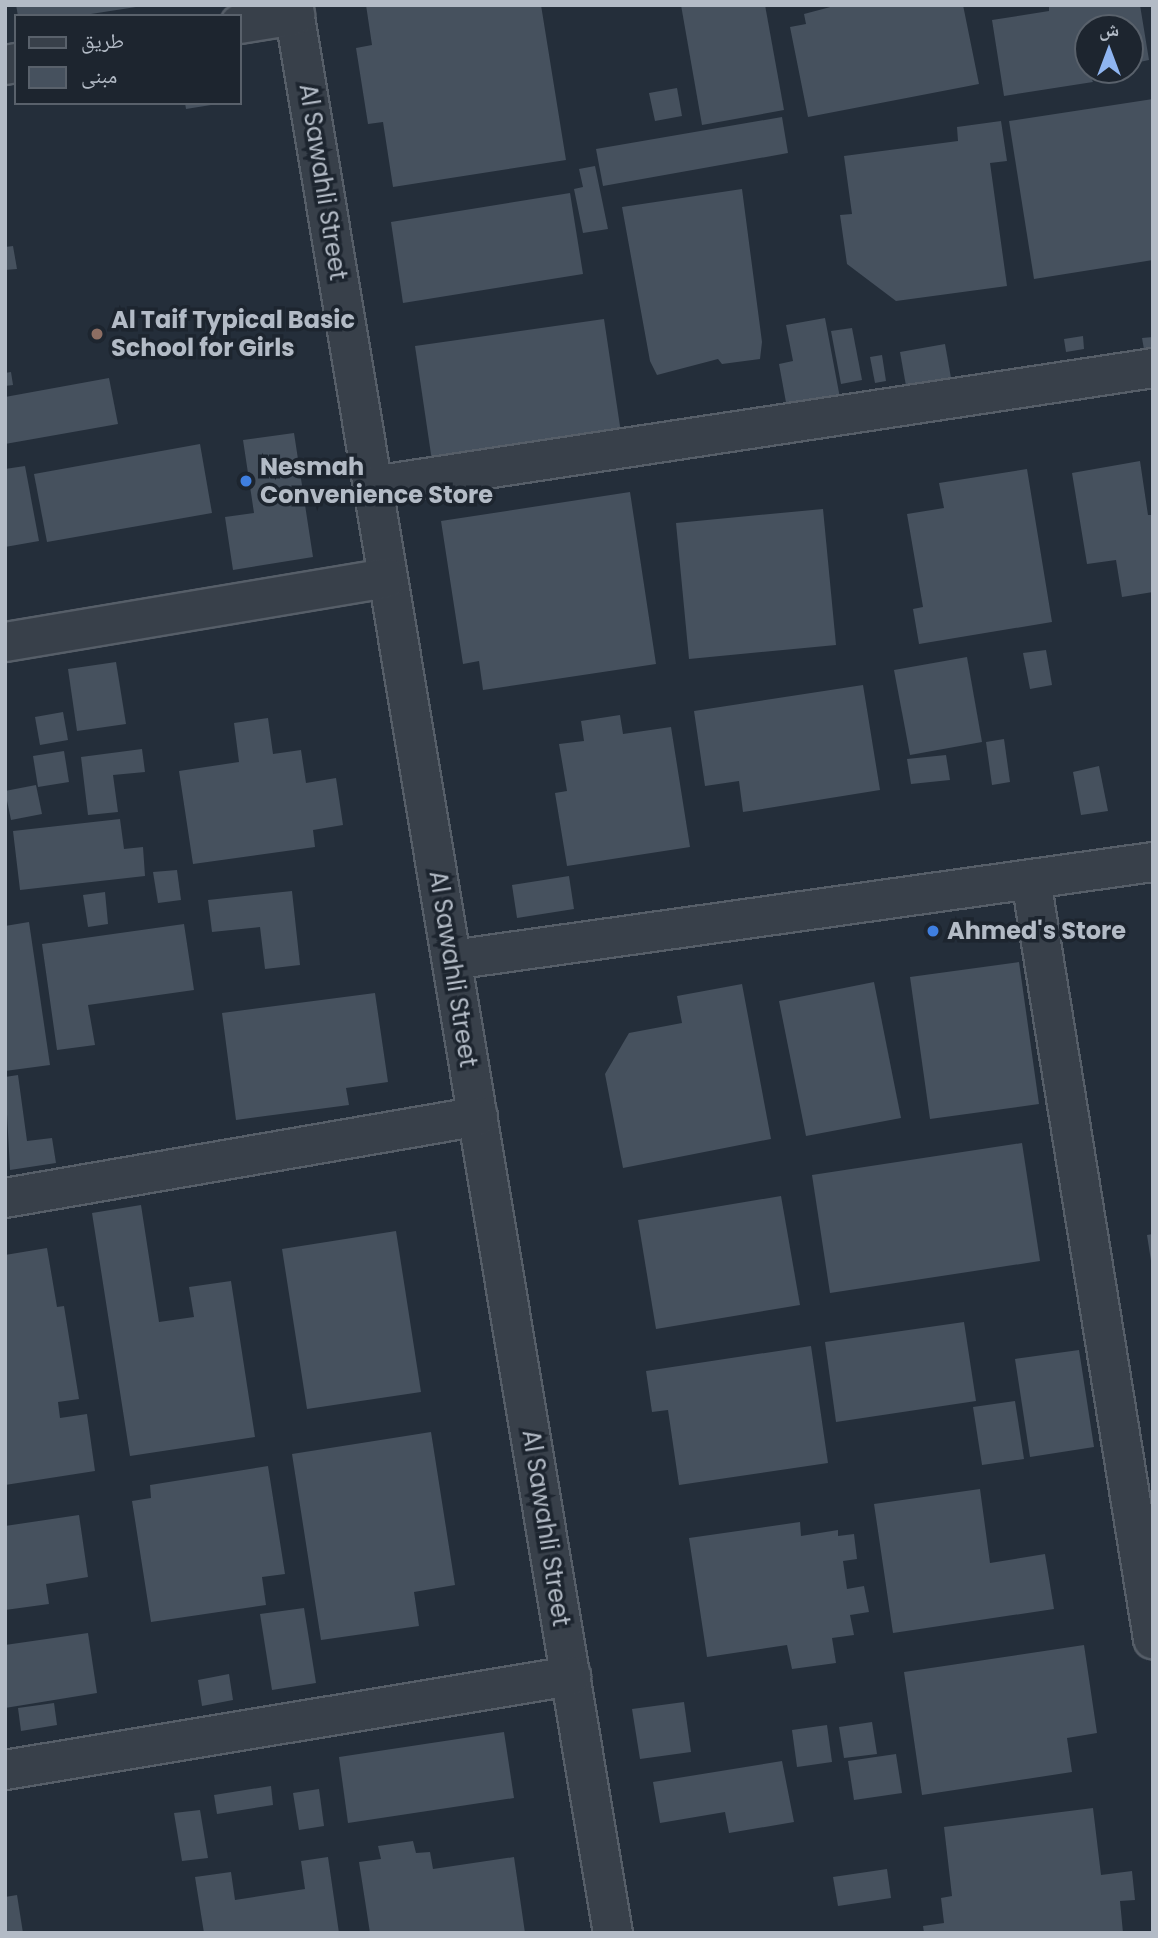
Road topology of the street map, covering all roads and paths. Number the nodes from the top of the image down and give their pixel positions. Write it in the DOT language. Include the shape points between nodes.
graph roads {
  1 [pos="294,10"];
  2 [pos="242,23"];
  3 [pos="1153,368"];
  4 [pos="373,486"];
  5 [pos="388,578"];
  6 [pos="5,642"];
  7 [pos="1153,862"];
  8 [pos="1031,880"];
  9 [pos="452,960"];
  10 [pos="478,1116"];
  11 [pos="5,1198"];
  12 [pos="1147,1567"];
  13 [pos="1153,1639"];
  14 [pos="571,1676"];
  15 [pos="5,1770"];
  16 [pos="613,1933"];
  1 -- 2 [label="street"];
  1 -- 4 [label="street, Al Sawahli Street"];
  3 -- 4 [label="street"];
  4 -- 5 [label="street, Al Sawahli Street"];
  5 -- 6 [label="street"];
  5 -- 9 [label="street, Al Sawahli Street"];
  7 -- 8 [label="street"];
  8 -- 9 [label="street"];
  8 -- 12 [label="street"];
  9 -- 10 [label="street, Al Sawahli Street"];
  10 -- 11 [label="street"];
  10 -- 14 [label="street, Al Sawahli Street"];
  12 -- 13 [label="street"];
  14 -- 15 [label="street"];
  14 -- 16 [label="street, Al Sawahli Street"];
}
